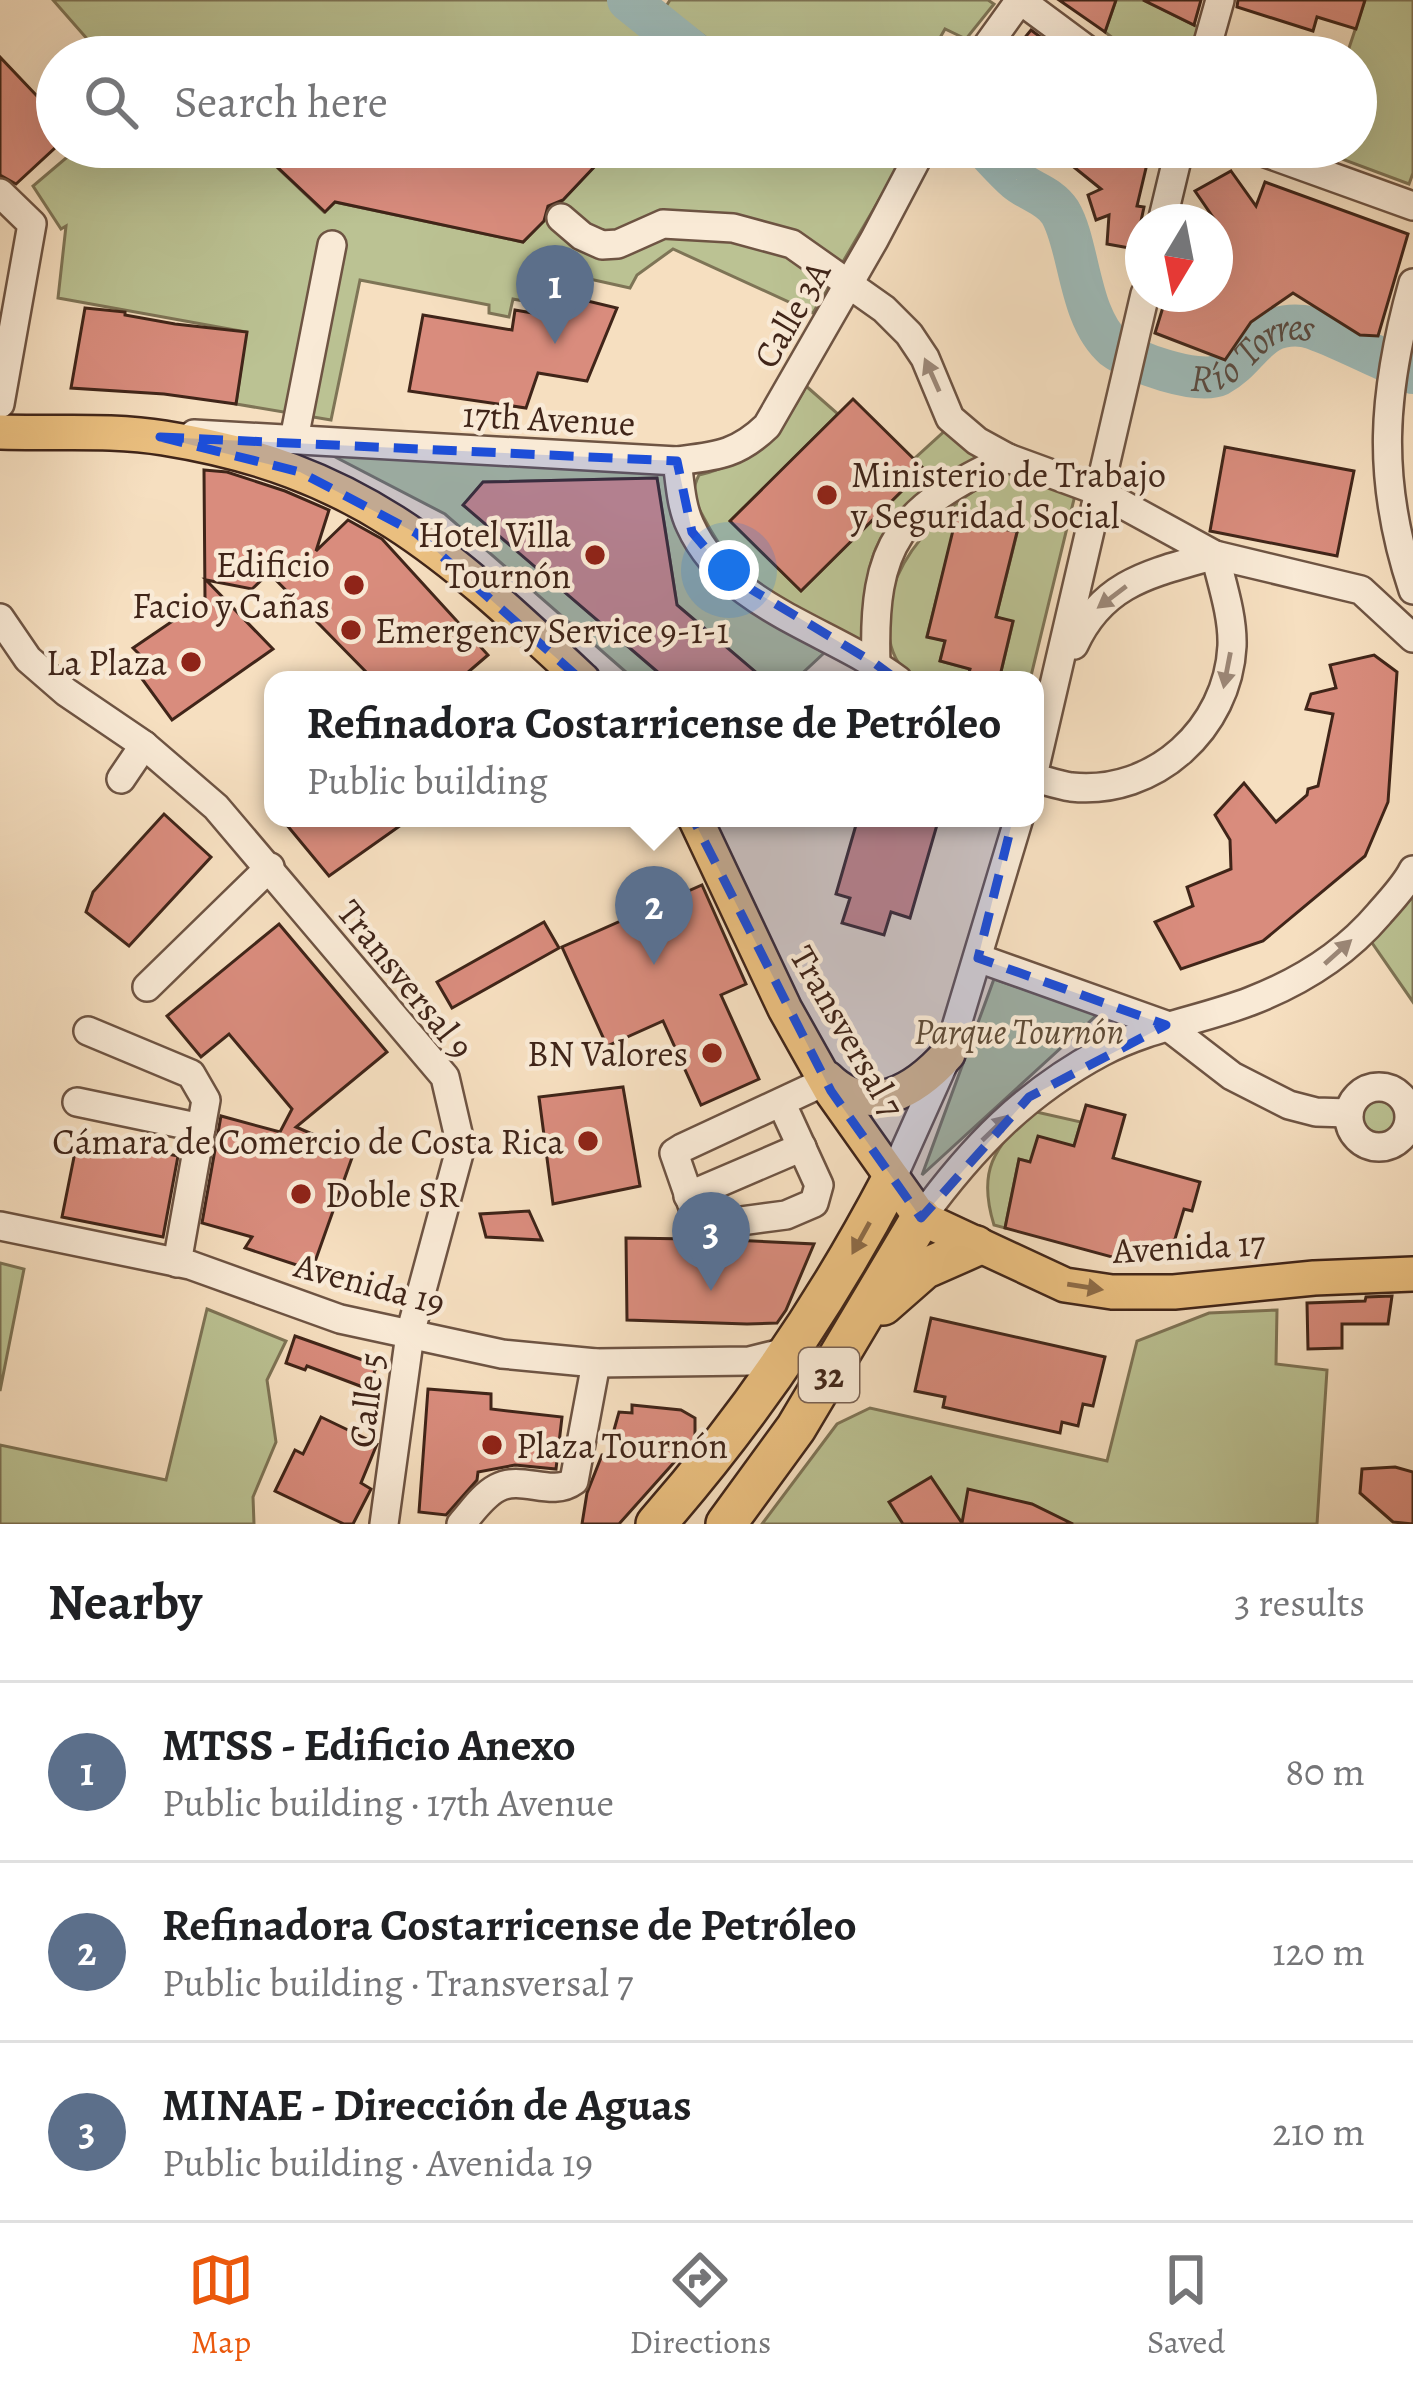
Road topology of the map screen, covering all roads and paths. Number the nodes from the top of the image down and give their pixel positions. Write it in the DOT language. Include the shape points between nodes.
graph roads {
  1 [pos="1020,0"];
  2 [pos="1220,0"];
  3 [pos="994,36"];
  4 [pos="1069,36"];
  5 [pos="1210,36"];
  6 [pos="911,168"];
  7 [pos="1175,168"];
  8 [pos="1307,168"];
  9 [pos="0,193"];
  10 [pos="1166,204"];
  11 [pos="1413,206"];
  12 [pos="560,218"];
  13 [pos="332,245"];
  14 [pos="850,283"];
  15 [pos="1413,283"];
  16 [pos="1141,312"];
  17 [pos="0,404"];
  18 [pos="0,432"];
  19 [pos="160,437"];
  20 [pos="294,439"];
  21 [pos="1008,458"];
  22 [pos="676,461"];
  23 [pos="1098,491"];
  24 [pos="1215,555"];
  25 [pos="1413,590"];
  26 [pos="2,623"];
  27 [pos="1413,638"];
  28 [pos="573,671"];
  29 [pos="885,671"];
  30 [pos="887,671"];
  31 [pos="1054,690"];
  32 [pos="1044,731"];
  33 [pos="144,746"];
  34 [pos="121,779"];
  35 [pos="1044,780"];
  36 [pos="699,827"];
  37 [pos="1014,827"];
  38 [pos="270,867"];
  39 [pos="1412,875"];
  40 [pos="978,958"];
  41 [pos="147,987"];
  42 [pos="1166,1025"];
  43 [pos="88,1031"];
  44 [pos="947,1054"];
  45 [pos="824,1077"];
  46 [pos="77,1102"];
  47 [pos="781,1102"];
  48 [pos="1349,1113"];
  49 [pos="201,1128"];
  50 [pos="460,1146"];
  51 [pos="802,1147"];
  52 [pos="891,1181"];
  53 [pos="688,1196"];
  54 [pos="921,1218"];
  55 [pos="0,1226"];
  56 [pos="976,1246"];
  57 [pos="176,1263"];
  58 [pos="1413,1274"];
  59 [pos="863,1318"];
  60 [pos="410,1334"];
  61 [pos="790,1351"];
  62 [pos="728,1361"];
  63 [pos="596,1363"];
  64 [pos="752,1405"];
  65 [pos="384,1524"];
  66 [pos="461,1524"];
  67 [pos="656,1524"];
  68 [pos="726,1524"];
  1 -- 3 [label="street"];
  1 -- 4 [label="street"];
  2 -- 5 [label="street"];
  6 -- 14 [label="street, Calle 3A"];
  7 -- 10 [label="street"];
  8 -- 11 [label="street"];
  9 -- 17 [label="street" via="32,224"];
  12 -- 14 [label="street" via="602,244 663,224 733,228 792,244"];
  13 -- 20 [label="street"];
  21 -- 14 [label="street, one-way" via="950,418 909,334"];
  14 -- 22 [label="street, Calle 3A" via="746,447"];
  15 -- 25 [label="street" via="1396,342 1387,486"];
  16 -- 23 [label="street"];
  18 -- 19 [label="main road"];
  19 -- 20 [label="street, 17th Avenue"];
  19 -- 28 [label="main road" via="278,465 349,494 473,577"];
  20 -- 22 [label="street, 17th Avenue"];
  21 -- 23 [label="street"];
  21 -- 30 [label="street" via="949,485 890,549 878,583"];
  22 -- 29 [label="street, 17th Avenue" via="692,532 729,575 765,605"];
  23 -- 24 [label="street"];
  23 -- 31 [label="street"];
  24 -- 27 [label="street" via="1361,590"];
  24 -- 31 [label="street, one-way" via="1116,589 1086,618"];
  24 -- 35 [label="street, one-way" via="1232,643 1227,682 1210,719 1151,773 1113,785"];
  26 -- 33 [label="street, Transversal 9" via="53,681"];
  31 -- 32 [label="street"];
  33 -- 34 [label="street"];
  33 -- 38 [label="street, Transversal 9"];
  36 -- 45 [label="main road, Transversal 7"];
  37 -- 40 [label="street"];
  38 -- 41 [label="street"];
  38 -- 50 [label="street, Transversal 9" via="445,1077"];
  42 -- 39 [label="street, one-way" via="1250,1001 1321,968"];
  40 -- 42 [label="street"];
  40 -- 44 [label="street"];
  42 -- 48 [label="street" via="1254,1090 1316,1112"];
  54 -- 42 [label="street, one-way" via="980,1142 1029,1097 1108,1048"];
  43 -- 49 [label="street" via="191,1075 206,1100"];
  44 -- 45 [label="main road" via="897,1096 855,1096"];
  44 -- 52 [label="street"];
  45 -- 47 [label="street"];
  45 -- 52 [label="main road, Transversal 7"];
  46 -- 49 [label="street"];
  47 -- 51 [label="street"];
  47 -- 53 [label="street" via="674,1154"];
  49 -- 57 [label="street"];
  50 -- 60 [label="street, Calle 5"];
  51 -- 53 [label="street"];
  51 -- 53 [label="street" via="819,1185 814,1203 786,1215 704,1226"];
  52 -- 54 [label="main road, Transversal 7"];
  52 -- 61 [label="highway, 32, one-way"];
  54 -- 56 [label="main road, Transversal 7"];
  54 -- 59 [label="highway, 32"];
  55 -- 57 [label="street, Avenida 19"];
  56 -- 58 [label="main road, Avenida 17, one-way" via="1065,1285 1112,1292"];
  56 -- 59 [label="highway" via="924,1269"];
  57 -- 60 [label="street, Avenida 19"];
  59 -- 68 [label="highway, 32"];
  60 -- 63 [label="street, Avenida 19"];
  60 -- 65 [label="street, Calle 5"];
  61 -- 62 [label="street, Avenida 19"];
  61 -- 64 [label="highway, 32"];
  62 -- 63 [label="street, Avenida 19"];
  62 -- 64 [label="street" via="749,1378"];
  63 -- 66 [label="street" via="574,1481 563,1489 502,1486"];
  64 -- 67 [label="highway, 32"];
}
